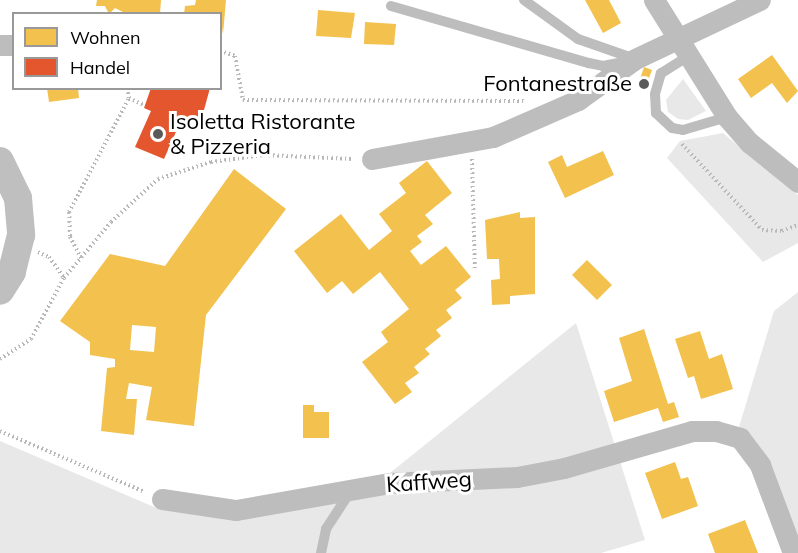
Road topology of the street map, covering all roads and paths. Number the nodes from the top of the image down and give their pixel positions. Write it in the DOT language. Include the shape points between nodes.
graph roads {
  1 [pos="524,0"];
  2 [pos="654,0"];
  3 [pos="760,0"];
  4 [pos="391,6"];
  5 [pos="682,48"];
  6 [pos="222,52"];
  7 [pos="635,59"];
  8 [pos="127,90"];
  9 [pos="129,98"];
  10 [pos="527,100"];
  11 [pos="144,105"];
  12 [pos="727,117"];
  13 [pos="471,140"];
  14 [pos="680,141"];
  15 [pos="372,159"];
  16 [pos="0,160"];
  17 [pos="798,182"];
  18 [pos="798,225"];
  19 [pos="16,254"];
  20 [pos="81,258"];
  21 [pos="475,270"];
  22 [pos="64,278"];
  23 [pos="0,291"];
  24 [pos="0,359"];
  25 [pos="0,431"];
  26 [pos="352,489"];
  27 [pos="162,499"];
  28 [pos="321,553"];
  29 [pos="793,553"];
  1 -- 7 [label="lane" via="578,39"];
  2 -- 5 [label="street"];
  3 -- 5 [label="street"];
  4 -- 7 [label="lane" via="589,63 603,66"];
  5 -- 7 [label="street"];
  5 -- 12 [label="street"];
  5 -- 12 [label="lane" via="661,73 655,94 656,113 672,128 682,130"];
  6 -- 10 [label="path" via="234,56 243,100"];
  7 -- 13 [label="street" via="578,100 493,137"];
  8 -- 9 [label="path"];
  9 -- 11 [label="path"];
  9 -- 20 [label="path" via="69,212 70,236"];
  12 -- 17 [label="street" via="750,143"];
  13 -- 15 [label="street"];
  13 -- 21 [label="path"];
  14 -- 18 [label="path" via="762,230 782,231"];
  15 -- 20 [label="path" via="264,155 212,162 158,178 111,222"];
  16 -- 19 [label="main road" via="18,198 21,235"];
  19 -- 22 [label="path" via="38,252 49,257"];
  19 -- 23 [label="main road" via="12,272"];
  20 -- 22 [label="path"];
  22 -- 24 [label="path" via="31,339"];
  25 -- 27 [label="path"];
  26 -- 27 [label="street, Kaffweg" via="236,510"];
  26 -- 28 [label="lane" via="326,529"];
  26 -- 29 [label="street, Kaffweg" via="517,477 564,468 692,431 716,431 740,438 760,465"];
}
